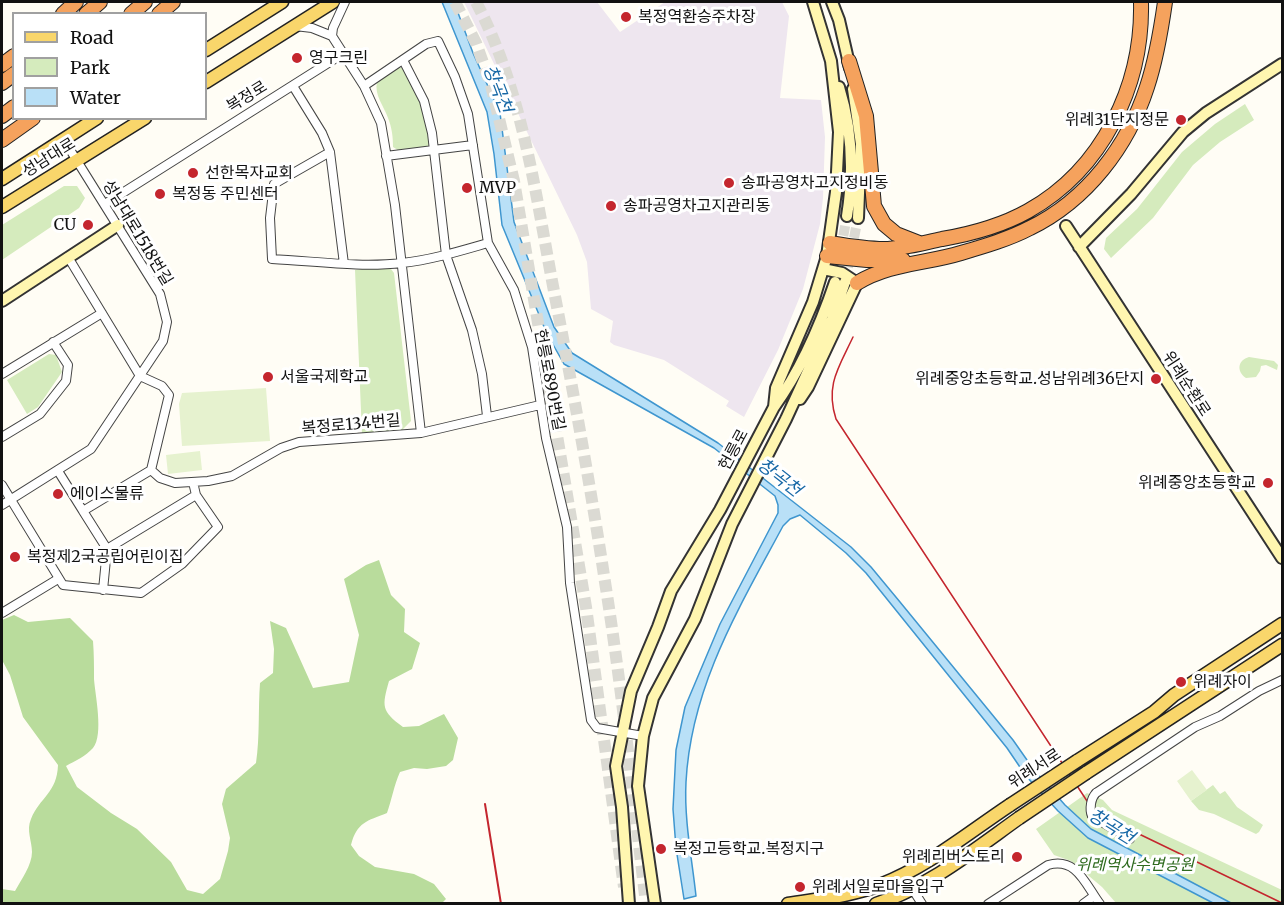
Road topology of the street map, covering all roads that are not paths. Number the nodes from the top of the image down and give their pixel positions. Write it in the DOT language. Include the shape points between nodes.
graph roads {
  1 [pos="100,2"];
  2 [pos="146,2"];
  3 [pos="173,2"];
  4 [pos="282,2"];
  5 [pos="333,2"];
  6 [pos="345,2"];
  7 [pos="813,2"];
  8 [pos="832,2"];
  9 [pos="1144,2"];
  10 [pos="1164,2"];
  11 [pos="88,12"];
  12 [pos="134,12"];
  13 [pos="161,12"];
  14 [pos="295,26"];
  15 [pos="332,36"];
  16 [pos="207,49"];
  17 [pos="344,53"];
  18 [pos="403,60"];
  19 [pos="831,61"];
  20 [pos="849,61"];
  21 [pos="1282,64"];
  22 [pos="207,81"];
  23 [pos="292,86"];
  24 [pos="364,86"];
  25 [pos="30,120"];
  26 [pos="94,120"];
  27 [pos="142,120"];
  28 [pos="2,140"];
  29 [pos="64,140"];
  30 [pos="473,145"];
  31 [pos="330,152"];
  32 [pos="434,152"];
  33 [pos="386,156"];
  34 [pos="77,160"];
  35 [pos="2,179"];
  36 [pos="105,204"];
  37 [pos="2,207"];
  38 [pos="118,225"];
  39 [pos="1066,226"];
  40 [pos="488,243"];
  41 [pos="921,244"];
  42 [pos="1079,247"];
  43 [pos="446,255"];
  44 [pos="827,256"];
  45 [pos="68,257"];
  46 [pos="921,260"];
  47 [pos="401,263"];
  48 [pos="344,264"];
  49 [pos="845,282"];
  50 [pos="2,301"];
  51 [pos="102,313"];
  52 [pos="54,342"];
  53 [pos="2,374"];
  54 [pos="140,376"];
  55 [pos="540,405"];
  56 [pos="774,408"];
  57 [pos="487,416"];
  58 [pos="421,433"];
  59 [pos="2,437"];
  60 [pos="151,470"];
  61 [pos="58,471"];
  62 [pos="193,482"];
  63 [pos="2,485"];
  64 [pos="196,495"];
  65 [pos="10,500"];
  66 [pos="2,505"];
  67 [pos="83,511"];
  68 [pos="107,549"];
  69 [pos="1282,558"];
  70 [pos="58,579"];
  71 [pos="103,590"];
  72 [pos="2,613"];
  73 [pos="1282,624"];
  74 [pos="1282,645"];
  75 [pos="1282,680"];
  76 [pos="622,732"];
  77 [pos="643,736"];
  78 [pos="1130,839"];
  79 [pos="903,874"];
  80 [pos="912,889"];
  81 [pos="1097,900"];
  82 [pos="629,903"];
  83 [pos="655,903"];
  84 [pos="788,903"];
  85 [pos="876,903"];
  86 [pos="922,903"];
  87 [pos="988,903"];
  88 [pos="1083,903"];
  1 -- 11 [label="highway"];
  2 -- 12 [label="highway"];
  3 -- 13 [label="highway"];
  4 -- 16 [label="main road"];
  5 -- 14 [label="main road"];
  6 -- 15 [label="street"];
  7 -- 19 [label="main road, 헌릉로"];
  8 -- 20 [label="main road"];
  9 -- 41 [label="highway" via="1133,74 1118,115 1079,171 1017,217"];
  10 -- 46 [label="highway" via="1151,73 1140,106 1115,152 1085,189 1023,232 952,255"];
  14 -- 15 [label="street"];
  14 -- 22 [label="main road"];
  15 -- 17 [label="street"];
  17 -- 23 [label="street, 복정로"];
  17 -- 24 [label="street"];
  18 -- 24 [label="street, 헌릉로890번길"];
  18 -- 30 [label="street, 헌릉로890번길" via="438,40 468,114"];
  18 -- 32 [label="street" via="423,101"];
  19 -- 20 [label="main road" via="843,102 851,154 853,217 861,144"];
  19 -- 44 [label="main road, 헌릉로" via="839,132"];
  20 -- 41 [label="highway" via="866,116 874,206 884,224 896,234"];
  21 -- 42 [label="main road" via="1183,132 1131,194"];
  23 -- 31 [label="street"];
  23 -- 36 [label="street, 복정로"];
  24 -- 33 [label="street" via="381,123"];
  25 -- 28 [label="highway"];
  26 -- 29 [label="main road, 성남대로"];
  27 -- 34 [label="main road, 성남대로"];
  29 -- 34 [label="street, 성남대로1518번길"];
  29 -- 35 [label="main road, 성남대로"];
  30 -- 32 [label="street"];
  30 -- 40 [label="street, 헌릉로890번길"];
  31 -- 48 [label="street"];
  31 -- 48 [label="street" via="274,184 270,218 272,259"];
  32 -- 33 [label="street"];
  32 -- 43 [label="street"];
  33 -- 47 [label="street"];
  34 -- 36 [label="street, 성남대로1518번길"];
  34 -- 37 [label="main road, 성남대로"];
  36 -- 38 [label="street, 성남대로1518번길"];
  38 -- 45 [label="main road"];
  38 -- 54 [label="street, 성남대로1518번길" via="160,294 168,322 163,341"];
  39 -- 42 [label="main road, 위례순환로"];
  40 -- 43 [label="street"];
  40 -- 55 [label="street, 헌릉로890번길" via="514,290 532,347"];
  41 -- 44 [label="highway"];
  42 -- 69 [label="main road, 위례순환로"];
  43 -- 47 [label="street"];
  43 -- 57 [label="street" via="472,330"];
  44 -- 46 [label="highway"];
  44 -- 49 [label="main road"];
  44 -- 56 [label="main road, 헌릉로" via="813,302 776,388"];
  45 -- 50 [label="main road"];
  45 -- 51 [label="street"];
  46 -- 49 [label="highway"];
  47 -- 48 [label="street"];
  47 -- 58 [label="street"];
  49 -- 56 [label="main road"];
  49 -- 77 [label="main road, 헌릉로" via="808,387 786,418 743,502 695,619 653,698"];
  51 -- 52 [label="street"];
  51 -- 54 [label="street"];
  52 -- 53 [label="street"];
  52 -- 59 [label="street" via="68,365 66,381 40,414"];
  54 -- 60 [label="street" via="162,386 169,395"];
  54 -- 61 [label="street, 성남대로1518번길" via="91,449"];
  55 -- 57 [label="street, 복정로134번길"];
  55 -- 76 [label="street, 헌릉로890번길" via="567,527 570,583 591,720 597,728"];
  56 -- 76 [label="main road, 헌릉로" via="671,591 631,691"];
  57 -- 58 [label="street, 복정로134번길"];
  58 -- 62 [label="street, 복정로134번길" via="300,442 281,448 232,476"];
  60 -- 62 [label="street, 복정로134번길" via="176,483"];
  60 -- 67 [label="street"];
  61 -- 65 [label="street, 성남대로1518번길"];
  61 -- 67 [label="street"];
  62 -- 64 [label="street"];
  63 -- 65 [label="street"];
  64 -- 68 [label="street"];
  64 -- 71 [label="street" via="218,527 189,557 141,594"];
  65 -- 66 [label="street, 성남대로1518번길"];
  65 -- 70 [label="street"];
  67 -- 68 [label="street"];
  68 -- 71 [label="street"];
  70 -- 71 [label="street" via="63,585"];
  70 -- 72 [label="street"];
  73 -- 79 [label="main road, 위례서로, bridge" via="924,864"];
  74 -- 80 [label="main road, 위례서로, bridge"];
  75 -- 78 [label="street, bridge" via="1220,717 1195,727 1094,795 1092,816"];
  76 -- 77 [label="street, 헌릉로890번길"];
  76 -- 82 [label="main road, 헌릉로" via="616,766"];
  77 -- 83 [label="main road, 헌릉로" via="638,786"];
  79 -- 80 [label="street"];
  79 -- 84 [label="main road, 위례서로" via="854,893"];
  80 -- 85 [label="main road, 위례서로"];
  80 -- 86 [label="street"];
  81 -- 87 [label="street" via="1077,870 1059,862"];
  81 -- 88 [label="street"];
}
